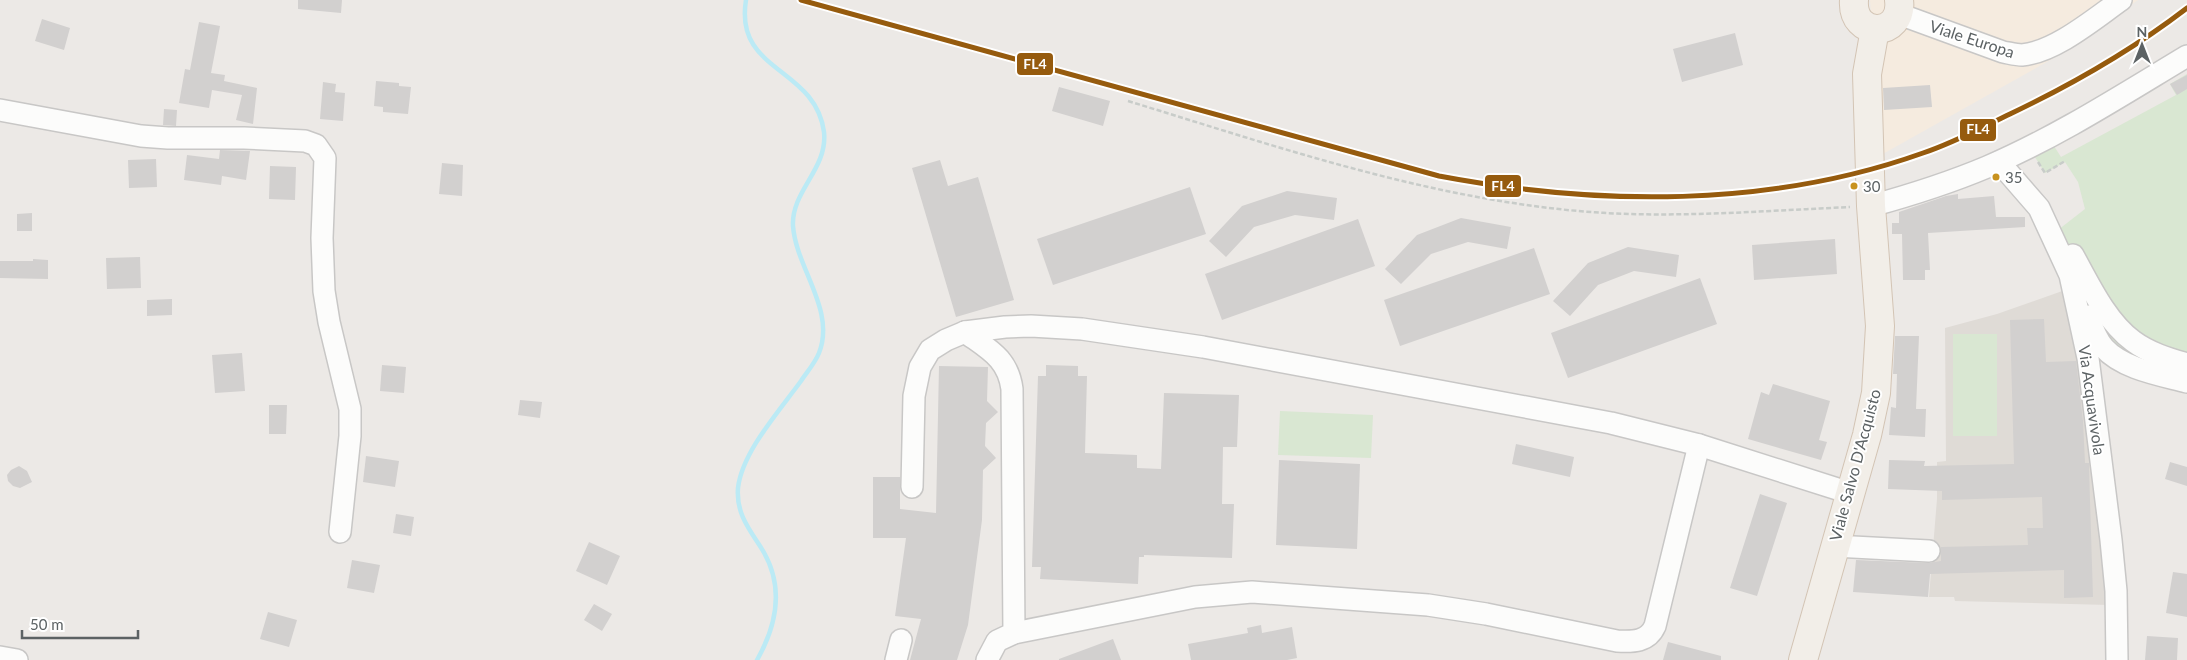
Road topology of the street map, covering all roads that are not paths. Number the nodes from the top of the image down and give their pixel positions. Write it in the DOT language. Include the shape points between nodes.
graph roads {
  1 [pos="1854,0"];
  2 [pos="2121,0"];
  3 [pos="1899,7"];
  4 [pos="1875,29"];
  5 [pos="2187,56"];
  6 [pos="0,110"];
  7 [pos="1999,162"];
  8 [pos="1871,206"];
  9 [pos="2039,208"];
  10 [pos="2070,275"];
  11 [pos="965,332"];
  12 [pos="2187,364"];
  13 [pos="2187,382"];
  14 [pos="1699,446"];
  15 [pos="912,487"];
  16 [pos="1850,493"];
  17 [pos="340,532"];
  18 [pos="1834,546"];
  19 [pos="1929,551"];
  20 [pos="1014,633"];
  21 [pos="0,657"];
  22 [pos="17,660"];
  23 [pos="987,660"];
  24 [pos="1803,660"];
  25 [pos="2117,660"];
  1 -- 4 [label="main road" via="1855,15 1859,21"];
  2 -- 3 [label="street, Viale Europa" via="2043,50 2021,55 2003,52"];
  3 -- 4 [label="main road" via="1890,25"];
  4 -- 8 [label="main road, Viale Salvo D'Acquisto" via="1866,74"];
  5 -- 7 [label="street"];
  6 -- 17 [label="street" via="126,135 305,141 320,149 326,164 322,238 324,291 350,419"];
  7 -- 8 [label="street" via="1942,185"];
  7 -- 9 [label="street, Via Acquavivola"];
  8 -- 16 [label="main road, Viale Salvo D'Acquisto" via="1880,326 1879,359 1871,416"];
  9 -- 10 [label="street, Via Acquavivola"];
  9 -- 12 [label="street" via="2058,230 2120,330 2141,346"];
  10 -- 13 [label="street" via="2094,330 2107,350 2131,365"];
  10 -- 25 [label="street, Via Acquavivola" via="2088,358 2111,540"];
  11 -- 14 [label="street" via="1032,326 1162,340 1611,423"];
  11 -- 15 [label="street" via="930,350 920,367 914,407"];
  11 -- 20 [label="street" via="1002,361 1011,381"];
  14 -- 16 [label="street"];
  14 -- 20 [label="street" via="1655,626 1649,636 1638,641 1618,641 1428,605 1252,592 1194,597"];
  16 -- 18 [label="main road, Viale Salvo D'Acquisto"];
  18 -- 19 [label="street"];
  18 -- 24 [label="main road, Viale Salvo D'Acquisto"];
  20 -- 23 [label="street" via="997,641"];
  21 -- 22 [label="street"];
}
